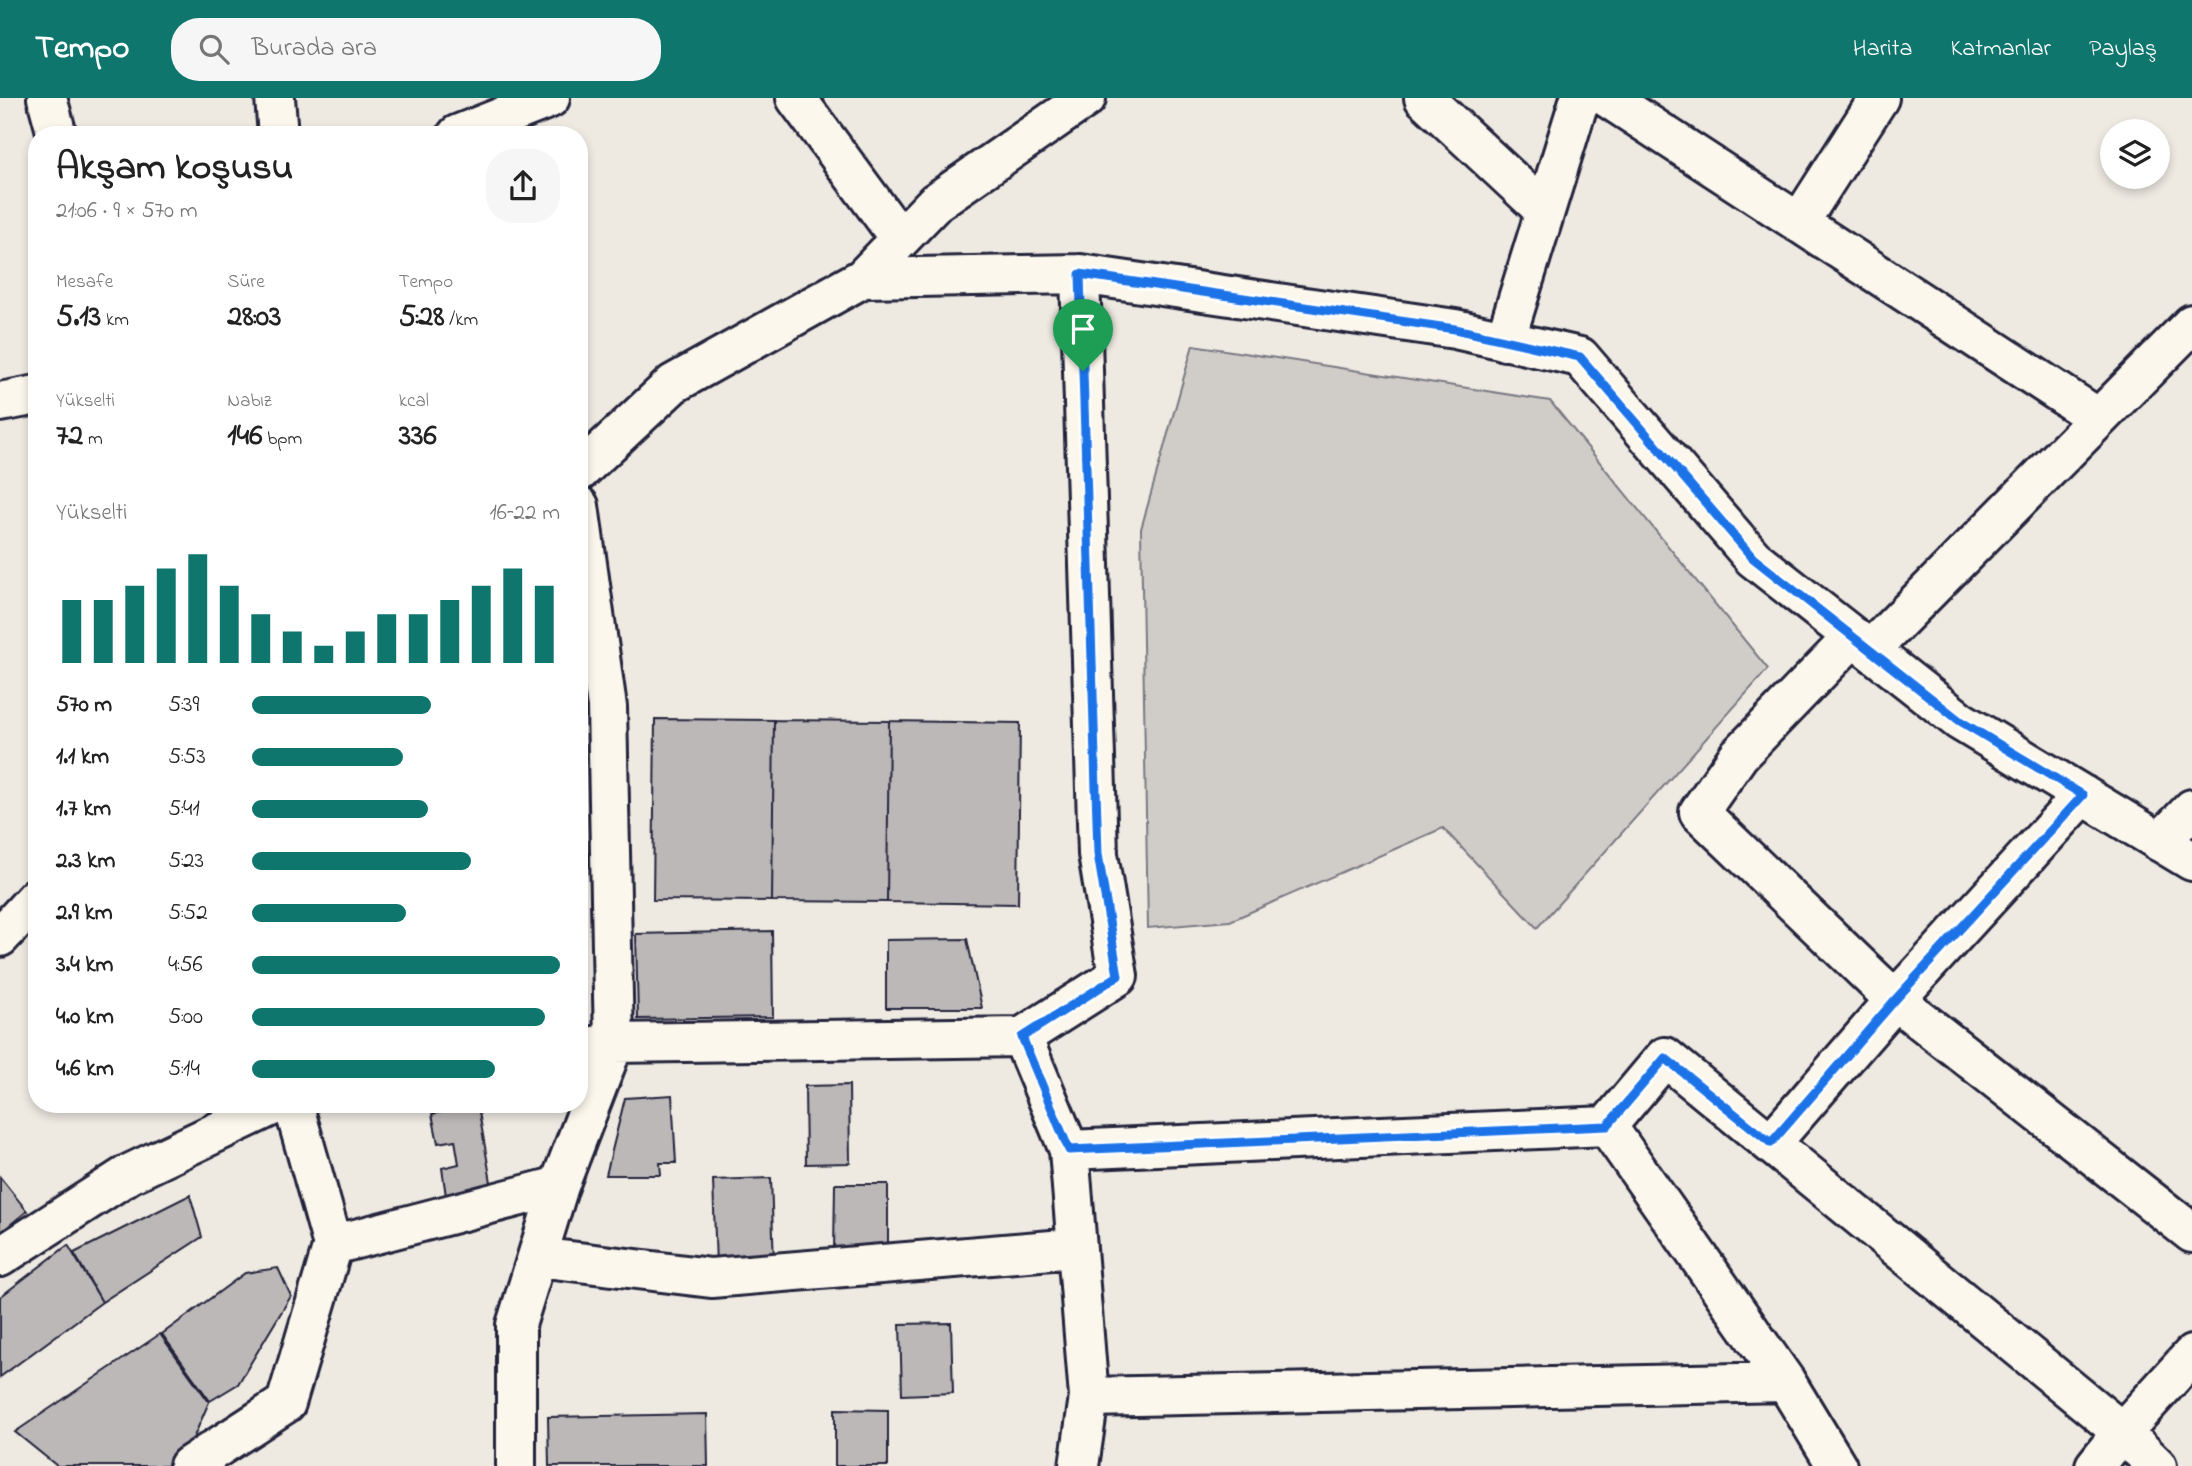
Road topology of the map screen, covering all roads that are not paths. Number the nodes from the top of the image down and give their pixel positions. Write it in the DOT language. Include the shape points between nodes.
graph roads {
  1 [pos="47,98"];
  2 [pos="275,98"];
  3 [pos="550,98"];
  4 [pos="796,98"];
  5 [pos="1086,98"];
  6 [pos="1424,98"];
  7 [pos="1580,98"];
  8 [pos="1608,98"];
  9 [pos="1879,98"];
  10 [pos="55,126"];
  11 [pos="277,126"];
  12 [pos="480,126"];
  13 [pos="1545,211"];
  14 [pos="1799,223"];
  15 [pos="900,239"];
  16 [pos="1080,274"];
  17 [pos="863,278"];
  18 [pos="2192,324"];
  19 [pos="1505,341"];
  20 [pos="28,397"];
  21 [pos="0,402"];
  22 [pos="2098,418"];
  23 [pos="588,464"];
  24 [pos="588,571"];
  25 [pos="1861,643"];
  26 [pos="2083,795"];
  27 [pos="2192,809"];
  28 [pos="2160,842"];
  29 [pos="2192,861"];
  30 [pos="28,890"];
  31 [pos="0,893"];
  32 [pos="28,907"];
  33 [pos="0,937"];
  34 [pos="1895,1000"];
  35 [pos="1022,1037"];
  36 [pos="596,1046"];
  37 [pos="588,1076"];
  38 [pos="257,1113"];
  39 [pos="296,1113"];
  40 [pos="578,1113"];
  41 [pos="1607,1126"];
  42 [pos="1771,1143"];
  43 [pos="1069,1150"];
  44 [pos="559,1186"];
  45 [pos="2192,1233"];
  46 [pos="333,1245"];
  47 [pos="1076,1248"];
  48 [pos="0,1257"];
  49 [pos="537,1258"];
  50 [pos="2192,1355"];
  51 [pos="1786,1382"];
  52 [pos="1088,1397"];
  53 [pos="2122,1432"];
  54 [pos="189,1466"];
  55 [pos="516,1466"];
  56 [pos="1079,1466"];
  57 [pos="1837,1466"];
  58 [pos="2095,1466"];
  59 [pos="2157,1466"];
  1 -- 10 [label="street"];
  2 -- 11 [label="street"];
  3 -- 12 [label="street"];
  4 -- 15 [label="street"];
  5 -- 15 [label="street" via="936,202"];
  6 -- 13 [label="street"];
  7 -- 13 [label="street"];
  8 -- 14 [label="street"];
  9 -- 14 [label="street"];
  13 -- 19 [label="street"];
  14 -- 22 [label="street"];
  15 -- 17 [label="street"];
  16 -- 17 [label="street"];
  16 -- 19 [label="street" via="1455,329"];
  16 -- 35 [label="street" via="1098,854 1118,976"];
  17 -- 23 [label="street" via="673,384"];
  18 -- 22 [label="street"];
  19 -- 25 [label="street" via="1580,357 1753,558"];
  20 -- 21 [label="street"];
  22 -- 25 [label="street"];
  24 -- 36 [label="street" via="607,707"];
  25 -- 26 [label="street" via="1960,721"];
  25 -- 34 [label="street" via="1739,755 1699,812"];
  26 -- 28 [label="street"];
  26 -- 34 [label="street"];
  27 -- 28 [label="street"];
  28 -- 29 [label="street"];
  30 -- 31 [label="street"];
  32 -- 33 [label="street"];
  34 -- 42 [label="street"];
  34 -- 45 [label="street"];
  35 -- 36 [label="street"];
  35 -- 43 [label="street"];
  36 -- 37 [label="street"];
  38 -- 48 [label="street" via="129,1174"];
  39 -- 46 [label="street"];
  40 -- 44 [label="street"];
  41 -- 42 [label="street" via="1665,1058"];
  41 -- 43 [label="street"];
  41 -- 51 [label="street"];
  42 -- 53 [label="street"];
  43 -- 47 [label="street"];
  44 -- 46 [label="street"];
  44 -- 49 [label="street"];
  46 -- 54 [label="street" via="286,1403"];
  47 -- 49 [label="street" via="711,1278"];
  47 -- 52 [label="street"];
  49 -- 55 [label="street" via="516,1325"];
  50 -- 53 [label="street"];
  51 -- 52 [label="street"];
  51 -- 57 [label="street"];
  52 -- 56 [label="street"];
  53 -- 58 [label="street"];
  53 -- 59 [label="street"];
}
